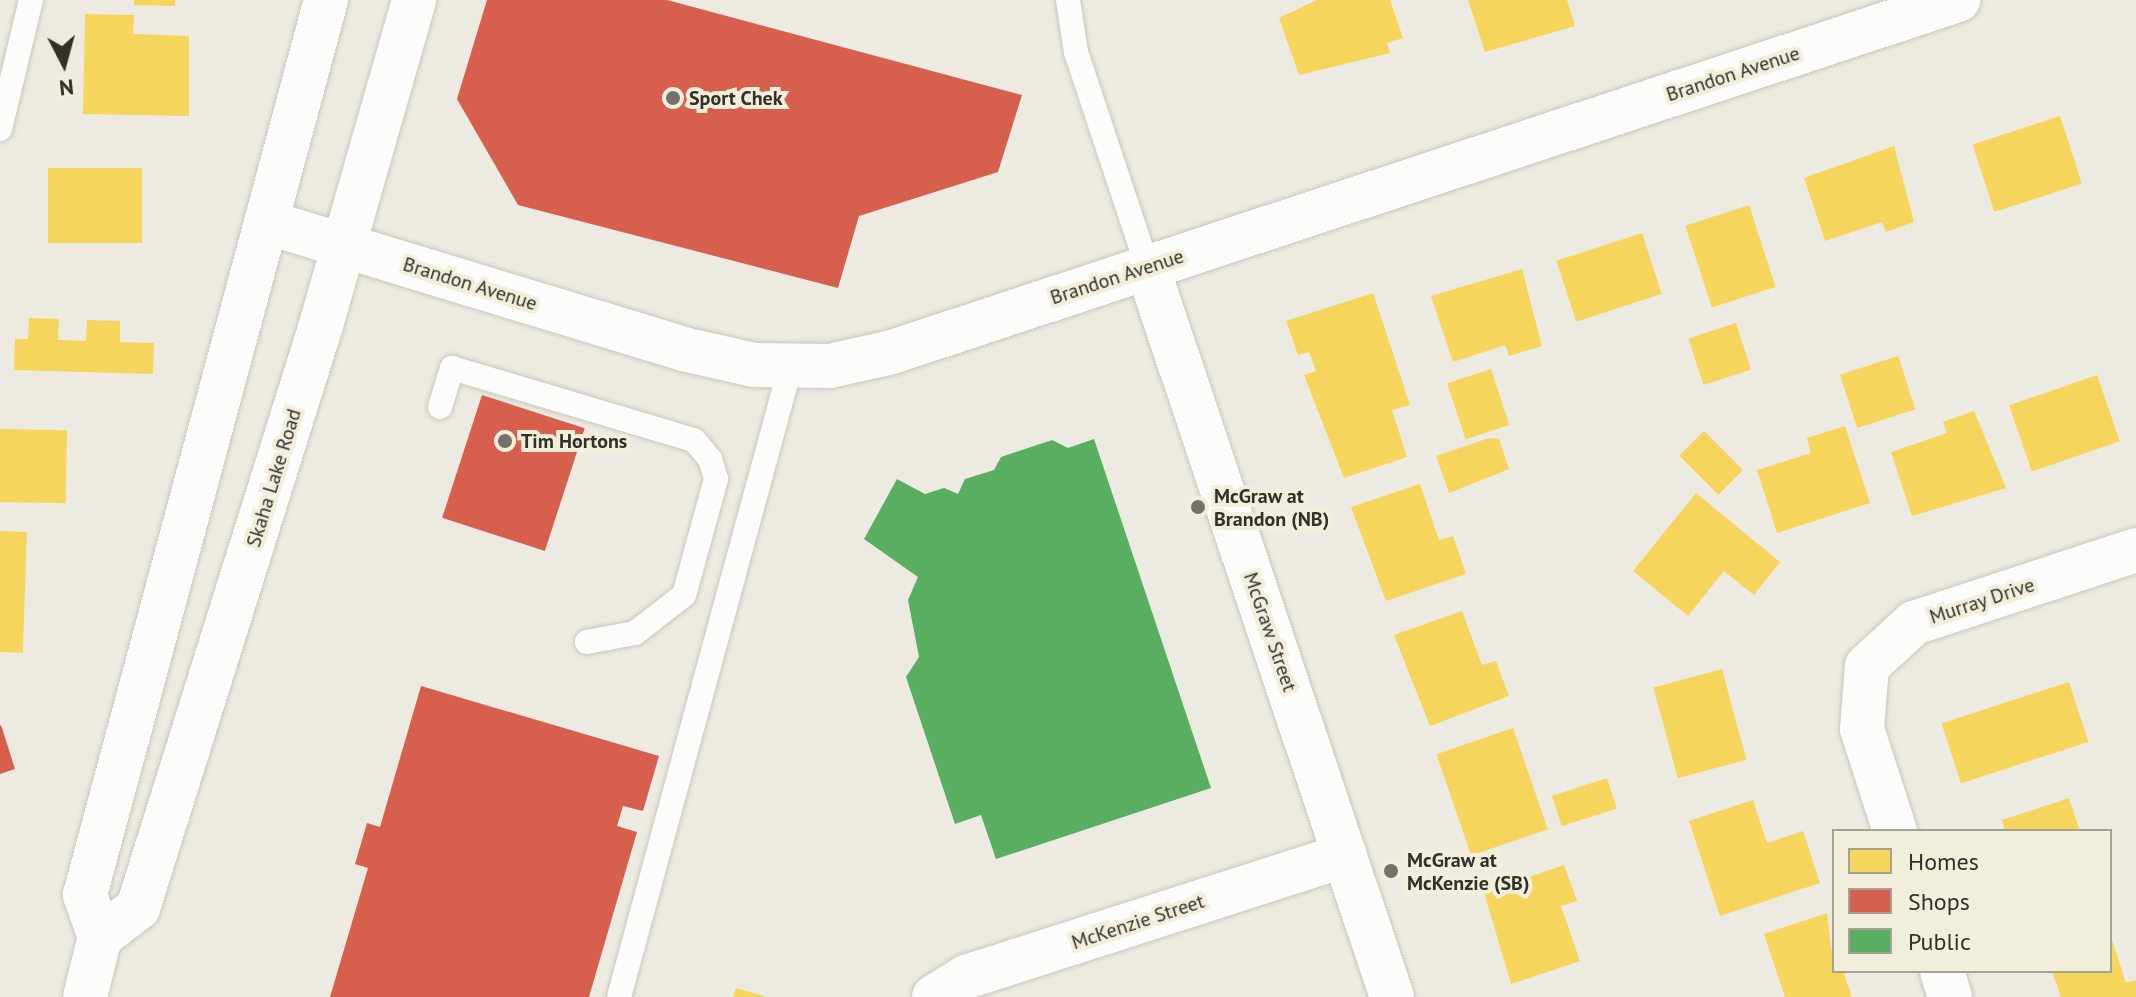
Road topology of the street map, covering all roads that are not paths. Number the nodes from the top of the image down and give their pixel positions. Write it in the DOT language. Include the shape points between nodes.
graph roads {
  1 [pos="31,0"];
  2 [pos="326,0"];
  3 [pos="414,0"];
  4 [pos="1068,0"];
  5 [pos="1958,0"];
  6 [pos="0,129"];
  7 [pos="266,222"];
  8 [pos="345,245"];
  9 [pos="1147,266"];
  10 [pos="790,368"];
  11 [pos="440,407"];
  12 [pos="2136,550"];
  13 [pos="587,642"];
  14 [pos="1894,829"];
  15 [pos="1345,855"];
  16 [pos="100,937"];
  17 [pos="1943,973"];
  18 [pos="85,997"];
  19 [pos="619,997"];
  20 [pos="934,997"];
  21 [pos="1392,997"];
  22 [pos="1950,997"];
  1 -- 6 [label="lane"];
  2 -- 7 [label="street"];
  3 -- 8 [label="street, Skaha Lake Road"];
  4 -- 9 [label="lane" via="1076,52"];
  5 -- 9 [label="street, Brandon Avenue"];
  7 -- 8 [label="street, Brandon Avenue"];
  7 -- 16 [label="street" via="85,895"];
  8 -- 10 [label="street, Brandon Avenue" via="683,349"];
  8 -- 16 [label="street, Skaha Lake Road" via="138,908"];
  9 -- 10 [label="street, Brandon Avenue" via="892,352"];
  9 -- 15 [label="street, McGraw Street"];
  10 -- 19 [label="lane"];
  11 -- 13 [label="lane" via="452,368 694,440 710,459 716,479 684,595 635,633"];
  12 -- 14 [label="street, Murray Drive" via="1914,623 1867,666 1862,729"];
  15 -- 20 [label="street, McKenzie Street" via="966,977"];
  15 -- 21 [label="street, McGraw Street"];
  16 -- 18 [label="street"];
  17 -- 22 [label="street"];
}
